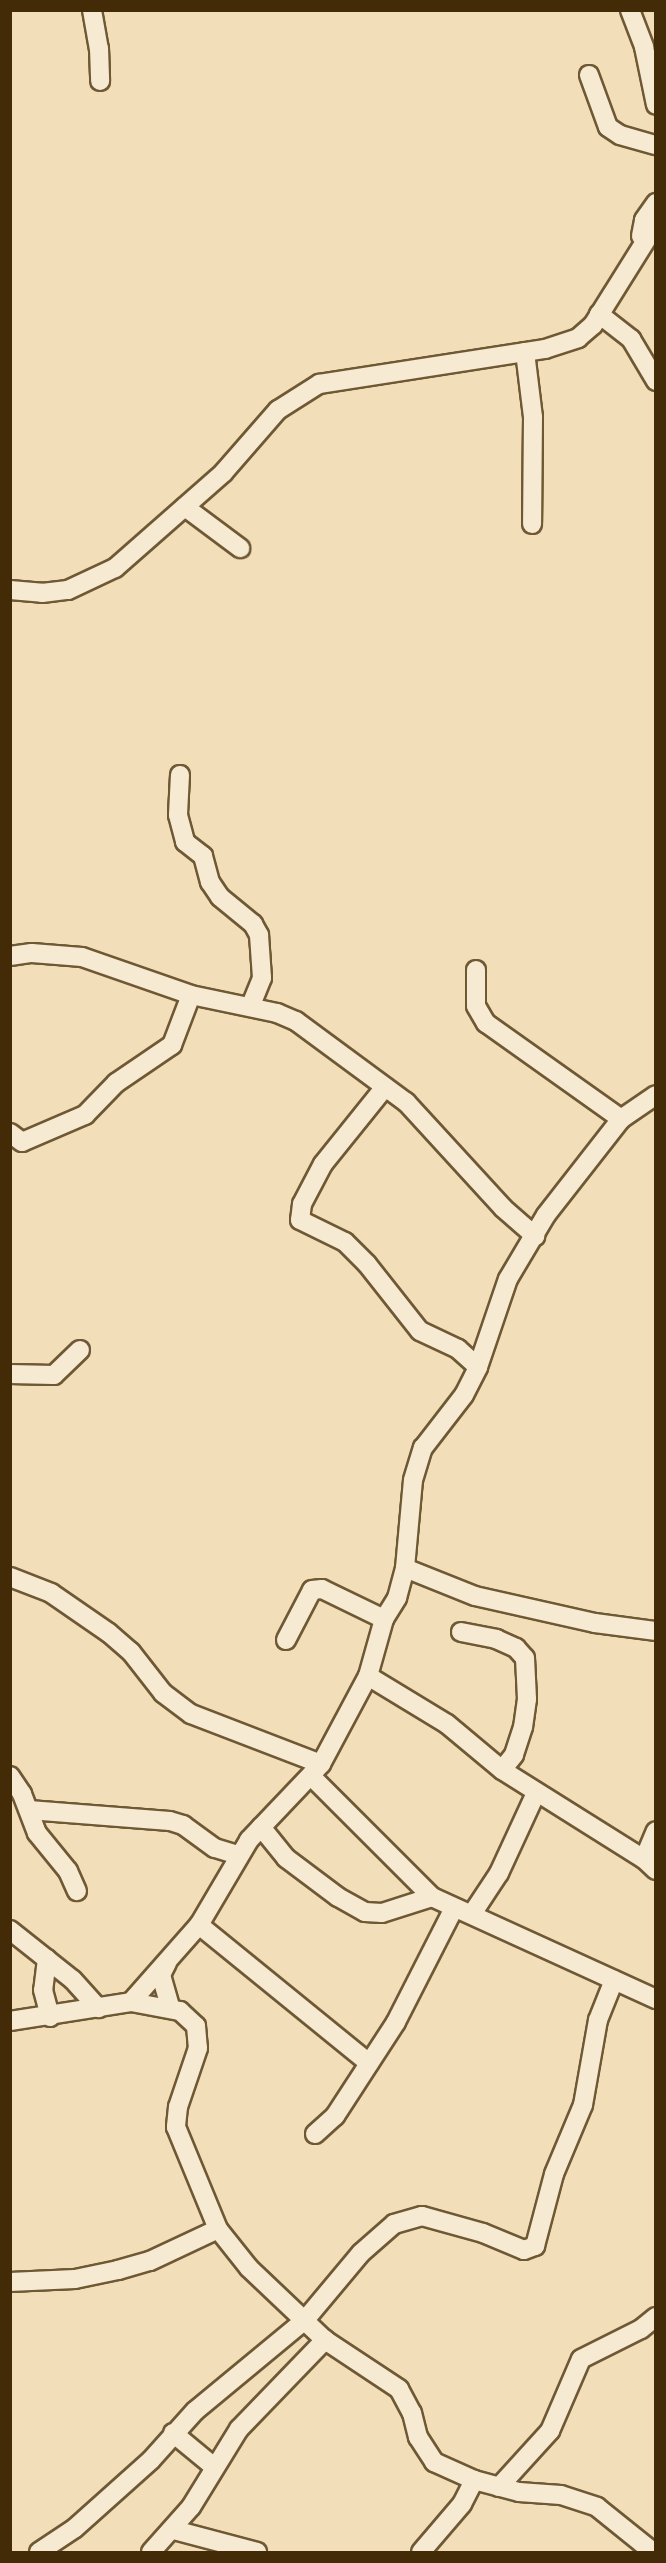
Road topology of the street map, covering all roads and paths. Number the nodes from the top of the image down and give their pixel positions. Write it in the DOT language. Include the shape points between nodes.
graph roads {
  1 [pos="92,10"];
  2 [pos="630,10"];
  3 [pos="589,75"];
  4 [pos="100,81"];
  5 [pos="656,105"];
  6 [pos="656,145"];
  7 [pos="656,203"];
  8 [pos="656,224"];
  9 [pos="641,243"];
  10 [pos="599,314"];
  11 [pos="525,352"];
  12 [pos="656,381"];
  13 [pos="185,507"];
  14 [pos="532,524"];
  15 [pos="240,549"];
  16 [pos="10,590"];
  17 [pos="180,775"];
  18 [pos="10,957"];
  19 [pos="476,970"];
  20 [pos="191,995"];
  21 [pos="250,1006"];
  22 [pos="385,1087"];
  23 [pos="656,1095"];
  24 [pos="621,1119"];
  25 [pos="10,1133"];
  26 [pos="535,1236"];
  27 [pos="80,1350"];
  28 [pos="478,1367"];
  29 [pos="10,1374"];
  30 [pos="405,1568"];
  31 [pos="10,1577"];
  32 [pos="384,1619"];
  33 [pos="656,1631"];
  34 [pos="461,1632"];
  35 [pos="286,1640"];
  36 [pos="368,1676"];
  37 [pos="317,1770"];
  38 [pos="502,1770"];
  39 [pos="10,1776"];
  40 [pos="536,1793"];
  41 [pos="29,1810"];
  42 [pos="261,1827"];
  43 [pos="656,1831"];
  44 [pos="238,1855"];
  45 [pos="650,1864"];
  46 [pos="77,1891"];
  47 [pos="432,1897"];
  48 [pos="454,1908"];
  49 [pos="472,1914"];
  50 [pos="199,1925"];
  51 [pos="10,1930"];
  52 [pos="47,1959"];
  53 [pos="167,1963"];
  54 [pos="614,1980"];
  55 [pos="656,1999"];
  56 [pos="131,2002"];
  57 [pos="170,2007"];
  58 [pos="98,2008"];
  59 [pos="50,2017"];
  60 [pos="10,2021"];
  61 [pos="369,2063"];
  62 [pos="315,2134"];
  63 [pos="218,2229"];
  64 [pos="10,2282"];
  65 [pos="656,2317"];
  66 [pos="305,2320"];
  67 [pos="325,2340"];
  68 [pos="174,2433"];
  69 [pos="213,2466"];
  70 [pos="474,2480"];
  71 [pos="499,2487"];
  72 [pos="174,2530"];
  73 [pos="39,2553"];
  74 [pos="151,2553"];
  75 [pos="256,2553"];
  76 [pos="421,2553"];
  77 [pos="653,2553"];
  1 -- 4 [label="street"];
  2 -- 5 [label="street" via="644,47"];
  3 -- 6 [label="street" via="608,128"];
  7 -- 9 [label="street" via="641,229"];
  8 -- 9 [label="street"];
  9 -- 10 [label="street"];
  10 -- 11 [label="street" via="578,338"];
  10 -- 12 [label="street" via="631,339"];
  11 -- 13 [label="street" via="319,384 278,410 223,473"];
  11 -- 14 [label="street" via="533,417"];
  13 -- 15 [label="street"];
  13 -- 16 [label="street" via="126,560 85,584 42,593"];
  17 -- 21 [label="street" via="178,815 185,842 203,856 210,882 220,897 253,924 260,935 262,978"];
  18 -- 20 [label="street" via="32,953 82,957"];
  19 -- 24 [label="street" via="476,1006 486,1023"];
  20 -- 21 [label="street"];
  20 -- 25 [label="street" via="172,1046 116,1083 85,1115 25,1141 19,1142"];
  21 -- 22 [label="street" via="296,1021"];
  22 -- 26 [label="street" via="422,1117 503,1208"];
  22 -- 28 [label="street" via="323,1164 302,1204 300,1220 345,1242 368,1264 420,1331 458,1349"];
  23 -- 24 [label="street"];
  24 -- 26 [label="street" via="567,1184"];
  26 -- 28 [label="street" via="508,1279"];
  27 -- 29 [label="street" via="54,1375"];
  28 -- 30 [label="street" via="464,1395 419,1458 410,1504"];
  30 -- 32 [label="street" via="397,1598"];
  30 -- 33 [label="street" via="475,1596 595,1623"];
  31 -- 37 [label="street" via="51,1593 109,1633 131,1652 164,1693 191,1714"];
  32 -- 35 [label="street" via="322,1589 312,1590"];
  32 -- 36 [label="street"];
  34 -- 38 [label="street" via="496,1639 525,1658 527,1699 523,1727 514,1755"];
  36 -- 37 [label="street"];
  36 -- 38 [label="street" via="447,1724"];
  37 -- 42 [label="street"];
  37 -- 47 [label="street"];
  38 -- 40 [label="street"];
  39 -- 41 [label="street"];
  40 -- 45 [label="street"];
  40 -- 49 [label="street" via="500,1873"];
  41 -- 44 [label="street" via="170,1821 183,1825 215,1848"];
  41 -- 46 [label="street" via="37,1833 68,1871"];
  42 -- 44 [label="street"];
  42 -- 47 [label="street" via="286,1858 365,1912 382,1913"];
  43 -- 45 [label="street"];
  44 -- 50 [label="street"];
  47 -- 48 [label="street"];
  48 -- 49 [label="street"];
  48 -- 61 [label="street" via="396,2022"];
  49 -- 54 [label="street"];
  50 -- 53 [label="street"];
  50 -- 61 [label="street"];
  51 -- 52 [label="street"];
  52 -- 58 [label="street"];
  52 -- 59 [label="street" via="43,1990"];
  53 -- 56 [label="street"];
  53 -- 57 [label="street" via="161,1975"];
  54 -- 55 [label="street"];
  54 -- 66 [label="street" via="598,2020 583,2105 554,2174 536,2246 524,2250 451,2223 410,2218 394,2224 361,2253"];
  56 -- 57 [label="street"];
  56 -- 58 [label="street"];
  57 -- 63 [label="street" via="196,2026 197,2057 175,2118 188,2164"];
  58 -- 59 [label="street"];
  59 -- 60 [label="street"];
  61 -- 62 [label="street" via="335,2116"];
  63 -- 64 [label="street" via="150,2261 118,2270 75,2279"];
  63 -- 66 [label="street" via="249,2268"];
  65 -- 71 [label="street" via="641,2329 581,2359 550,2431"];
  66 -- 67 [label="street"];
  66 -- 68 [label="street"];
  67 -- 69 [label="street" via="282,2381"];
  67 -- 70 [label="street" via="399,2389 412,2413 418,2437 434,2462"];
  68 -- 69 [label="street"];
  68 -- 73 [label="street" via="151,2460 75,2528"];
  69 -- 72 [label="street"];
  70 -- 71 [label="street"];
  70 -- 76 [label="street" via="462,2504"];
  71 -- 77 [label="street" via="561,2495 597,2507"];
  72 -- 74 [label="street"];
  72 -- 75 [label="street"];
}
